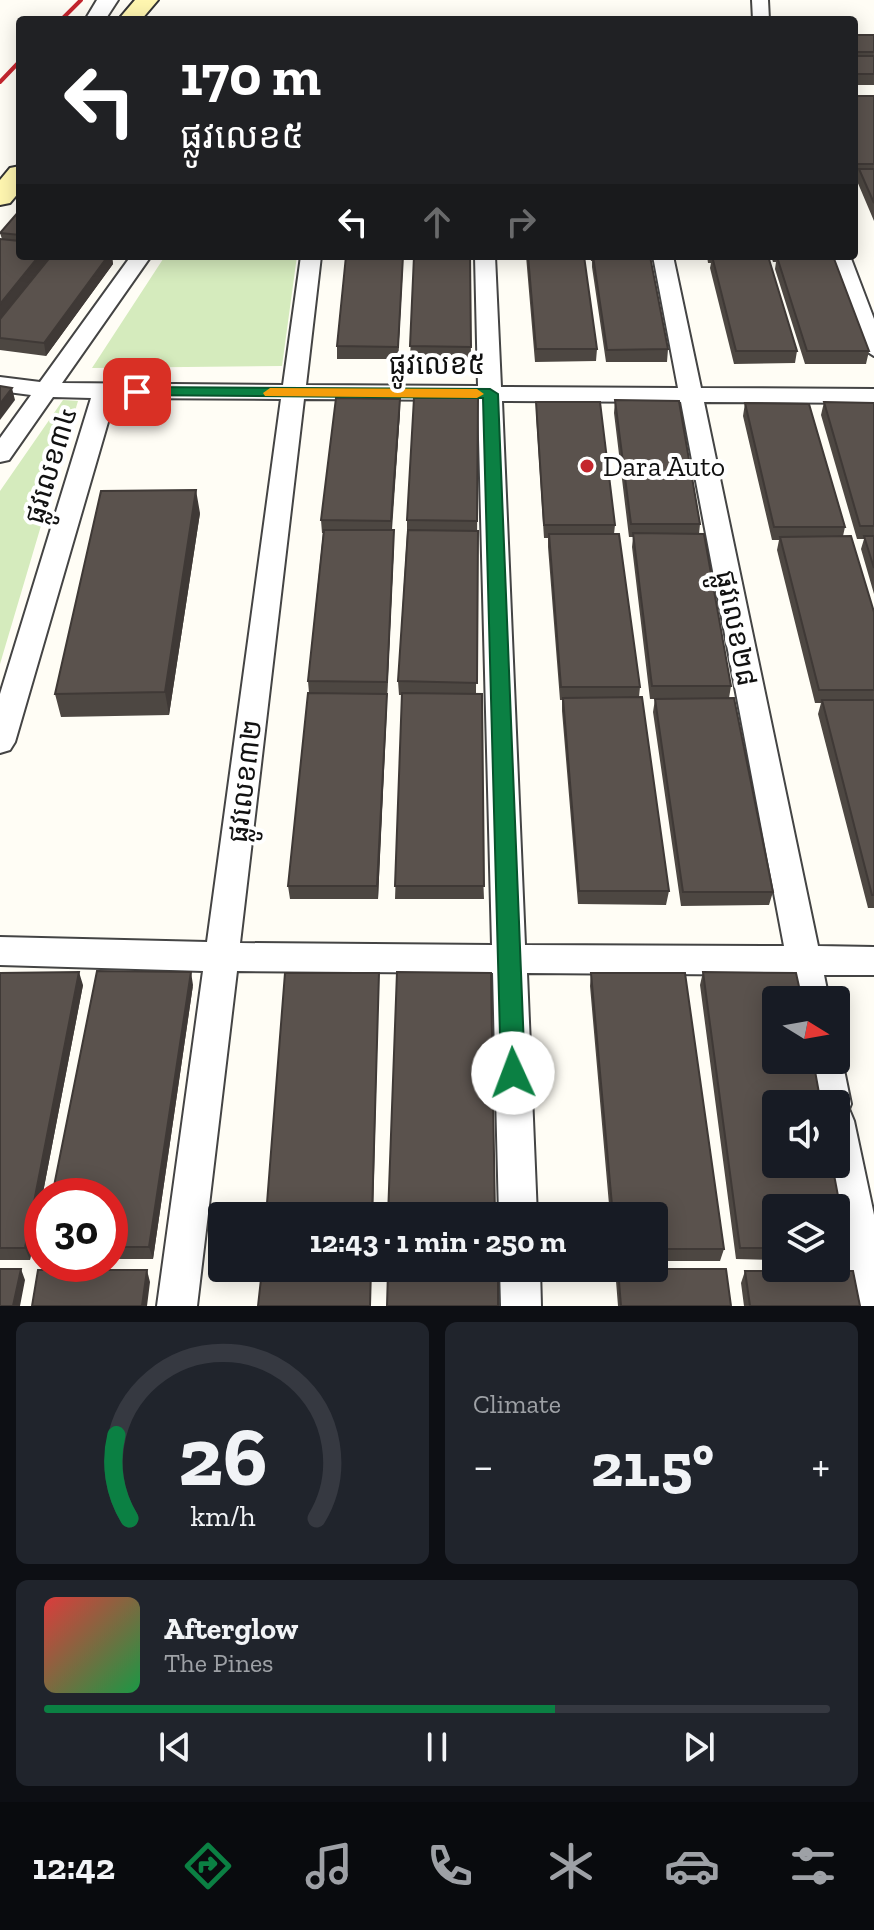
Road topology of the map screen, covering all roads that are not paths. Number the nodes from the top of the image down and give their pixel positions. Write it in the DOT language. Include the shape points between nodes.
graph roads {
  1 [pos="147,0"];
  2 [pos="133,16"];
  3 [pos="16,179"];
  4 [pos="0,197"];
  5 [pos="138,260"];
  6 [pos="311,260"];
  7 [pos="485,260"];
  8 [pos="664,260"];
  9 [pos="841,260"];
  10 [pos="874,349"];
  11 [pos="0,384"];
  12 [pos="46,390"];
  13 [pos="105,391"];
  14 [pos="294,393"];
  15 [pos="490,394"];
  16 [pos="690,395"];
  17 [pos="874,396"];
  18 [pos="0,455"];
  19 [pos="0,742"];
  20 [pos="0,951"];
  21 [pos="222,957"];
  22 [pos="509,958"];
  23 [pos="804,960"];
  24 [pos="874,961"];
  25 [pos="809,986"];
  26 [pos="847,1178"];
  27 [pos="518,1202"];
  28 [pos="520,1282"];
  29 [pos="177,1306"];
  30 [pos="521,1306"];
  31 [pos="873,1306"];
  1 -- 2 [label="main road"];
  3 -- 4 [label="main road"];
  5 -- 12 [label="street"];
  6 -- 14 [label="street, ផ្លូវលេខ៣២"];
  7 -- 15 [label="street"];
  8 -- 16 [label="street, ផ្លូវលេខ២៨"];
  9 -- 10 [label="street"];
  11 -- 12 [label="street, ផ្លូវលេខ៥"];
  12 -- 13 [label="street, ផ្លូវលេខ៥"];
  12 -- 18 [label="street"];
  13 -- 14 [label="street, ផ្លូវលេខ៥"];
  13 -- 19 [label="street, ផ្លូវលេខ៣៤"];
  14 -- 15 [label="street, ផ្លូវលេខ៥"];
  14 -- 21 [label="street, ផ្លូវលេខ៣២"];
  15 -- 16 [label="street, ផ្លូវលេខ៥"];
  15 -- 22 [label="street"];
  16 -- 17 [label="street, ផ្លូវលេខ៥"];
  16 -- 23 [label="street, ផ្លូវលេខ២៨"];
  20 -- 21 [label="street"];
  21 -- 22 [label="street"];
  21 -- 29 [label="street, ផ្លូវលេខ៣២"];
  22 -- 23 [label="street"];
  22 -- 27 [label="street"];
  23 -- 24 [label="street"];
  23 -- 25 [label="street, ផ្លូវលេខ២៨"];
  26 -- 31 [label="street"];
  28 -- 30 [label="street"];
}
